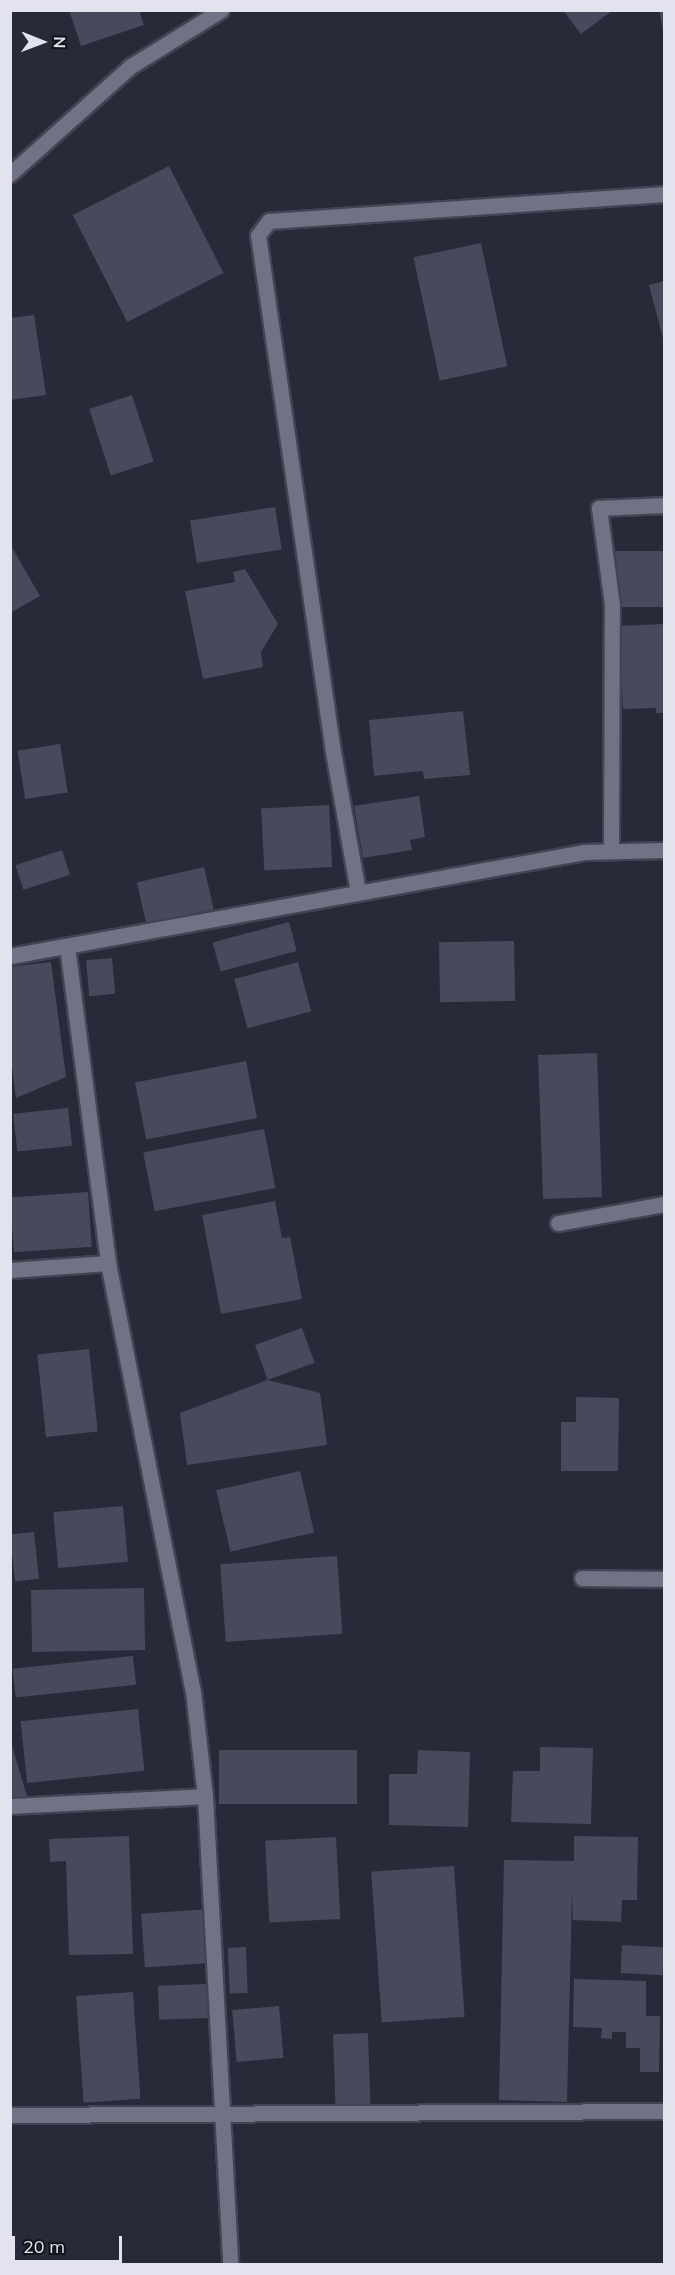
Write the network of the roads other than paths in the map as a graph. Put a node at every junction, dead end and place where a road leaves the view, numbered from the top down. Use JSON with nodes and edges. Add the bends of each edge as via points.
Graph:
{"nodes":[{"id":1,"x":221,"y":10,"type":"edge"},
{"id":2,"x":10,"y":174,"type":"edge"},
{"id":3,"x":664,"y":194,"type":"edge"},
{"id":4,"x":664,"y":505,"type":"edge"},
{"id":5,"x":664,"y":850,"type":"edge"},
{"id":6,"x":611,"y":851,"type":"junction"},
{"id":7,"x":358,"y":892,"type":"junction"},
{"id":8,"x":67,"y":946,"type":"junction"},
{"id":9,"x":10,"y":956,"type":"edge"},
{"id":10,"x":664,"y":1204,"type":"edge"},
{"id":11,"x":558,"y":1223,"type":"dead end"},
{"id":12,"x":108,"y":1263,"type":"junction"},
{"id":13,"x":10,"y":1270,"type":"edge"},
{"id":14,"x":582,"y":1578,"type":"dead end"},
{"id":15,"x":664,"y":1579,"type":"edge"},
{"id":16,"x":205,"y":1796,"type":"junction"},
{"id":17,"x":10,"y":1806,"type":"edge"},
{"id":18,"x":664,"y":2111,"type":"edge"},
{"id":19,"x":10,"y":2115,"type":"edge"},
{"id":20,"x":224,"y":2115,"type":"junction"},
{"id":21,"x":230,"y":2265,"type":"edge"}],
"edges":[{"from":1,"to":2,"type":"street","via":[[131,66]]},
{"from":3,"to":7,"type":"street","via":[[269,221],[258,235],[331,741]]},
{"from":4,"to":6,"type":"street","via":[[598,508],[612,605]]},
{"from":5,"to":6,"type":"street"},
{"from":6,"to":7,"type":"street","via":[[584,852]]},
{"from":7,"to":8,"type":"street"},
{"from":8,"to":9,"type":"street"},
{"from":8,"to":12,"type":"street"},
{"from":10,"to":11,"type":"street"},
{"from":12,"to":13,"type":"street"},
{"from":12,"to":16,"type":"street","via":[[191,1680]]},
{"from":14,"to":15,"type":"street"},
{"from":16,"to":17,"type":"street"},
{"from":16,"to":20,"type":"street"},
{"from":18,"to":20,"type":"street"},
{"from":19,"to":20,"type":"street"},
{"from":20,"to":21,"type":"street"}]}
